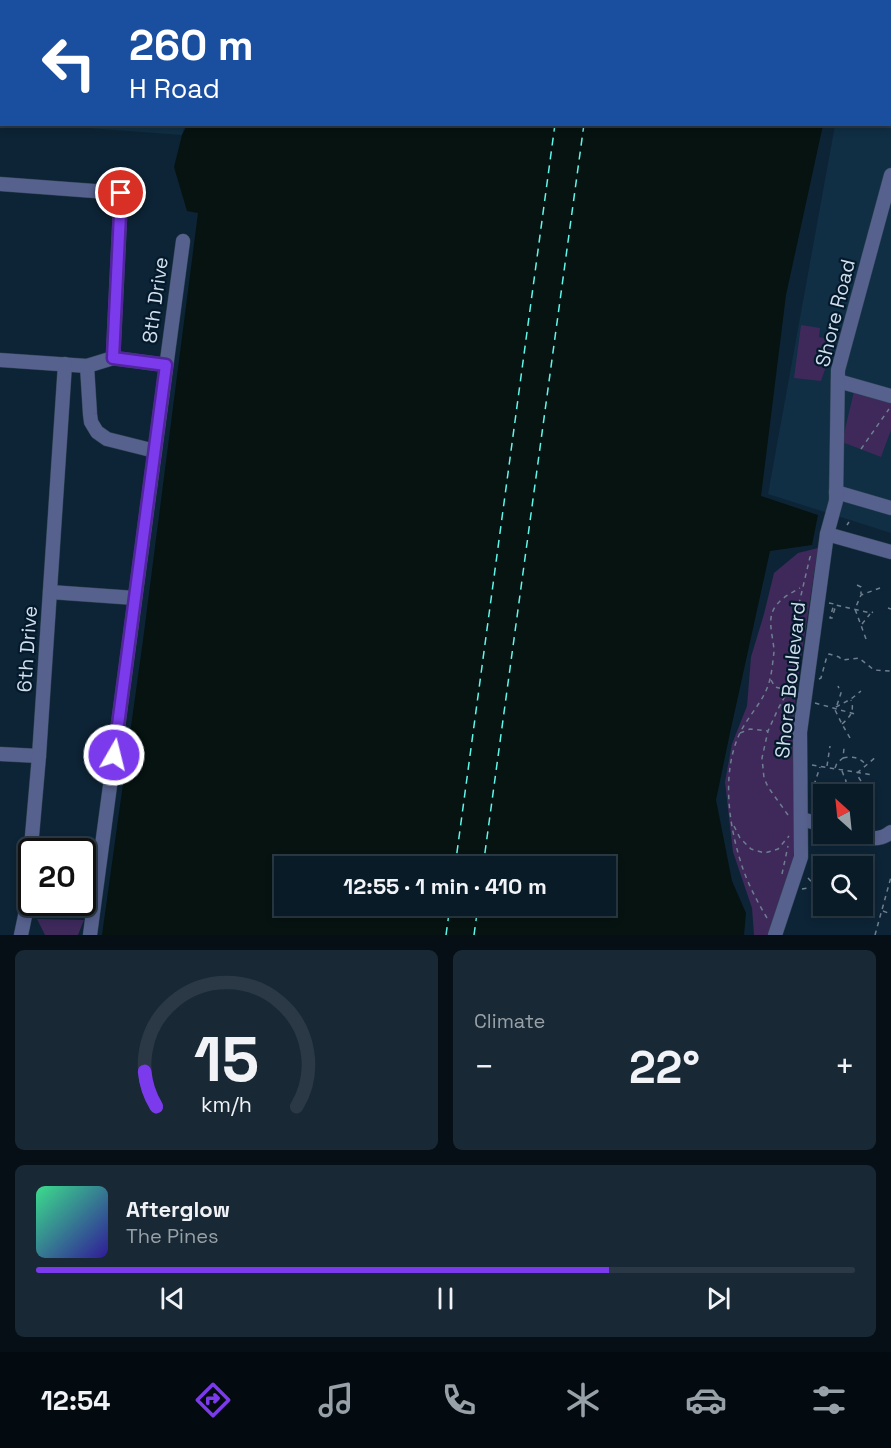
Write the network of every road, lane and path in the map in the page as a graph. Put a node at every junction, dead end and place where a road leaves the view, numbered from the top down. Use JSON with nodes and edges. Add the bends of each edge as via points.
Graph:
{"nodes":[{"id":1,"x":891,"y":175,"type":"edge"},
{"id":2,"x":0,"y":184,"type":"edge"},
{"id":3,"x":183,"y":241,"type":"dead end"},
{"id":4,"x":113,"y":358,"type":"junction"},
{"id":5,"x":0,"y":360,"type":"edge"},
{"id":6,"x":65,"y":364,"type":"junction"},
{"id":7,"x":166,"y":365,"type":"junction"},
{"id":8,"x":87,"y":366,"type":"junction"},
{"id":9,"x":838,"y":381,"type":"junction"},
{"id":10,"x":891,"y":396,"type":"edge"},
{"id":11,"x":891,"y":406,"type":"edge"},
{"id":12,"x":861,"y":450,"type":"dead end"},
{"id":13,"x":155,"y":451,"type":"junction"},
{"id":14,"x":836,"y":492,"type":"junction"},
{"id":15,"x":891,"y":508,"type":"edge"},
{"id":16,"x":849,"y":522,"type":"dead end"},
{"id":17,"x":847,"y":525,"type":"dead end"},
{"id":18,"x":827,"y":534,"type":"junction"},
{"id":19,"x":891,"y":552,"type":"edge"},
{"id":20,"x":816,"y":554,"type":"dead end"},
{"id":21,"x":857,"y":585,"type":"dead end"},
{"id":22,"x":802,"y":587,"type":"junction"},
{"id":23,"x":880,"y":588,"type":"dead end"},
{"id":24,"x":50,"y":592,"type":"junction"},
{"id":25,"x":861,"y":595,"type":"junction"},
{"id":26,"x":135,"y":598,"type":"junction"},
{"id":27,"x":828,"y":602,"type":"dead end"},
{"id":28,"x":855,"y":609,"type":"junction"},
{"id":29,"x":860,"y":625,"type":"junction"},
{"id":30,"x":866,"y":639,"type":"dead end"},
{"id":31,"x":891,"y":671,"type":"edge"},
{"id":32,"x":770,"y":679,"type":"junction"},
{"id":33,"x":815,"y":681,"type":"dead end"},
{"id":34,"x":837,"y":686,"type":"dead end"},
{"id":35,"x":790,"y":687,"type":"junction"},
{"id":36,"x":861,"y":691,"type":"dead end"},
{"id":37,"x":851,"y":699,"type":"junction"},
{"id":38,"x":816,"y":703,"type":"dead end"},
{"id":39,"x":836,"y":707,"type":"junction"},
{"id":40,"x":853,"y":714,"type":"junction"},
{"id":41,"x":842,"y":724,"type":"junction"},
{"id":42,"x":768,"y":731,"type":"junction"},
{"id":43,"x":740,"y":734,"type":"junction"},
{"id":44,"x":850,"y":738,"type":"dead end"},
{"id":45,"x":830,"y":746,"type":"dead end"},
{"id":46,"x":843,"y":748,"type":"dead end"},
{"id":47,"x":0,"y":754,"type":"edge"},
{"id":48,"x":39,"y":756,"type":"junction"},
{"id":49,"x":877,"y":756,"type":"dead end"},
{"id":50,"x":843,"y":758,"type":"junction"},
{"id":51,"x":811,"y":764,"type":"dead end"},
{"id":52,"x":820,"y":766,"type":"junction"},
{"id":53,"x":867,"y":766,"type":"junction"},
{"id":54,"x":827,"y":767,"type":"junction"},
{"id":55,"x":834,"y":769,"type":"junction"},
{"id":56,"x":841,"y":770,"type":"junction"},
{"id":57,"x":857,"y":773,"type":"junction"},
{"id":58,"x":873,"y":776,"type":"dead end"},
{"id":59,"x":845,"y":784,"type":"edge"},
{"id":60,"x":863,"y":784,"type":"edge"},
{"id":61,"x":810,"y":791,"type":"dead end"},
{"id":62,"x":795,"y":818,"type":"junction"},
{"id":63,"x":813,"y":822,"type":"edge"},
{"id":64,"x":732,"y":823,"type":"junction"},
{"id":65,"x":890,"y":833,"type":"edge"},
{"id":66,"x":873,"y":838,"type":"edge"},
{"id":67,"x":781,"y":876,"type":"dead end"},
{"id":68,"x":806,"y":876,"type":"dead end"},
{"id":69,"x":891,"y":877,"type":"edge"},
{"id":70,"x":813,"y":884,"type":"edge"},
{"id":71,"x":813,"y":888,"type":"edge"},
{"id":72,"x":801,"y":890,"type":"dead end"},
{"id":73,"x":882,"y":911,"type":"junction"},
{"id":74,"x":769,"y":913,"type":"dead end"},
{"id":75,"x":891,"y":914,"type":"edge"},
{"id":76,"x":21,"y":935,"type":"edge"},
{"id":77,"x":90,"y":935,"type":"edge"},
{"id":78,"x":775,"y":935,"type":"edge"},
{"id":79,"x":875,"y":935,"type":"edge"}],
"edges":[{"from":1,"to":9,"type":"street","name":"Shore Road"},
{"from":2,"to":4,"type":"street","via":[[121,193]]},
{"from":3,"to":7,"type":"street","name":"8th Drive"},
{"from":4,"to":7,"type":"street"},
{"from":4,"to":8,"type":"street"},
{"from":5,"to":6,"type":"street"},
{"from":6,"to":8,"type":"street"},
{"from":6,"to":24,"type":"street","name":"6th Drive"},
{"from":7,"to":13,"type":"street","name":"8th Drive"},
{"from":8,"to":13,"type":"street","via":[[91,422],[97,432],[107,439]]},
{"from":9,"to":10,"type":"street"},
{"from":9,"to":14,"type":"street","name":"Shore Road"},
{"from":11,"to":12,"type":"path"},
{"from":13,"to":26,"type":"street","name":"8th Drive"},
{"from":14,"to":15,"type":"street"},
{"from":14,"to":18,"type":"street","name":"Shore Road"},
{"from":16,"to":17,"type":"path"},
{"from":18,"to":19,"type":"street"},
{"from":18,"to":62,"type":"street","name":"Shore Boulevard","via":[[800,732]]},
{"from":20,"to":22,"type":"path","via":[[810,557]]},
{"from":21,"to":25,"type":"path"},
{"from":22,"to":32,"type":"path","via":[[774,608]]},
{"from":22,"to":35,"type":"path","via":[[798,653]]},
{"from":23,"to":25,"type":"path"},
{"from":24,"to":26,"type":"street"},
{"from":24,"to":48,"type":"street","name":"6th Drive"},
{"from":25,"to":28,"type":"path"},
{"from":26,"to":77,"type":"street","name":"8th Drive"},
{"from":27,"to":28,"type":"path"},
{"from":28,"to":29,"type":"path"},
{"from":28,"to":29,"type":"path","via":[[872,613]]},
{"from":29,"to":30,"type":"path"},
{"from":31,"to":33,"type":"path","via":[[874,670],[859,658],[842,660],[829,654],[821,678]]},
{"from":32,"to":35,"type":"path","via":[[775,687]]},
{"from":32,"to":43,"type":"path"},
{"from":34,"to":39,"type":"path","via":[[841,693]]},
{"from":35,"to":42,"type":"path"},
{"from":36,"to":37,"type":"path"},
{"from":37,"to":39,"type":"path"},
{"from":37,"to":40,"type":"path"},
{"from":38,"to":39,"type":"path"},
{"from":39,"to":40,"type":"path"},
{"from":39,"to":41,"type":"path"},
{"from":40,"to":41,"type":"path"},
{"from":41,"to":44,"type":"path"},
{"from":42,"to":43,"type":"path","via":[[750,729]]},
{"from":42,"to":62,"type":"path","via":[[762,758],[764,778]]},
{"from":43,"to":64,"type":"path","via":[[732,756],[729,787]]},
{"from":45,"to":54,"type":"path"},
{"from":46,"to":50,"type":"path"},
{"from":47,"to":48,"type":"street"},
{"from":48,"to":76,"type":"street","name":"6th Drive","via":[[26,916]]},
{"from":49,"to":53,"type":"path"},
{"from":50,"to":53,"type":"path","via":[[856,757]]},
{"from":50,"to":55,"type":"path"},
{"from":51,"to":52,"type":"path"},
{"from":52,"to":54,"type":"path"},
{"from":52,"to":61,"type":"path"},
{"from":53,"to":57,"type":"path"},
{"from":54,"to":55,"type":"path"},
{"from":55,"to":56,"type":"path"},
{"from":56,"to":57,"type":"path"},
{"from":56,"to":59,"type":"path"},
{"from":57,"to":58,"type":"path"},
{"from":57,"to":60,"type":"path"},
{"from":62,"to":63,"type":"street"},
{"from":62,"to":78,"type":"street","name":"Shore Boulevard","via":[[801,857]]},
{"from":64,"to":67,"type":"path","via":[[751,849],[765,853],[778,849],[789,836]]},
{"from":64,"to":74,"type":"path","via":[[744,871],[767,919]]},
{"from":65,"to":66,"type":"street"},
{"from":68,"to":70,"type":"path"},
{"from":69,"to":73,"type":"path"},
{"from":71,"to":72,"type":"path"},
{"from":73,"to":75,"type":"path"},
{"from":73,"to":79,"type":"path"}]}
